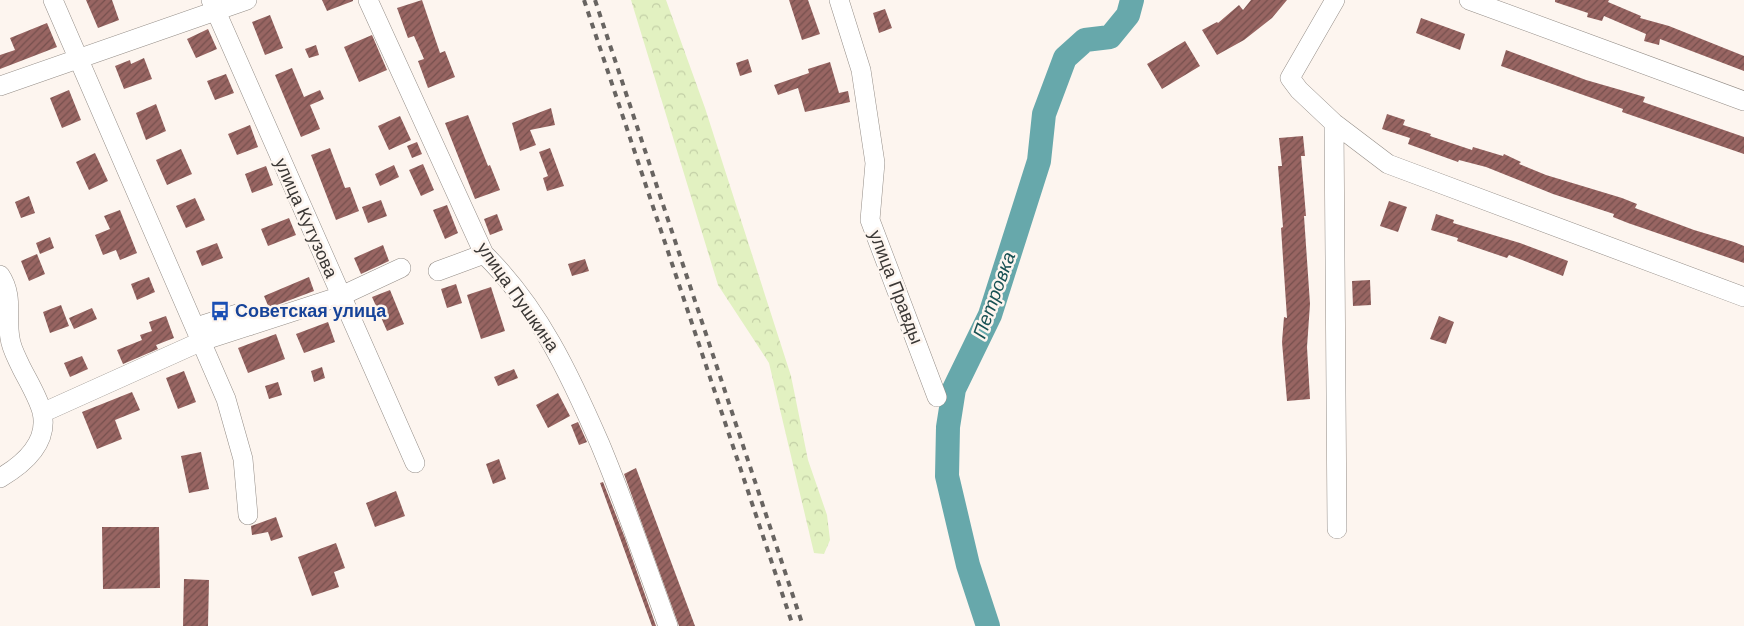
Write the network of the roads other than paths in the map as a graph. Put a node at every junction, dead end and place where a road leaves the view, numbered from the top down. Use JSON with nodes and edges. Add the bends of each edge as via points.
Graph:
{"nodes":[{"id":1,"x":54,"y":0,"type":"edge"},
{"id":2,"x":247,"y":0,"type":"edge"},
{"id":3,"x":368,"y":0,"type":"edge"},
{"id":4,"x":838,"y":0,"type":"edge"},
{"id":5,"x":1335,"y":0,"type":"edge"},
{"id":6,"x":1469,"y":0,"type":"edge"},
{"id":7,"x":213,"y":6,"type":"edge"},
{"id":8,"x":79,"y":58,"type":"junction"},
{"id":9,"x":0,"y":86,"type":"edge"},
{"id":10,"x":1744,"y":101,"type":"edge"},
{"id":11,"x":1334,"y":124,"type":"junction"},
{"id":12,"x":484,"y":254,"type":"junction"},
{"id":13,"x":401,"y":268,"type":"dead end"},
{"id":14,"x":438,"y":271,"type":"dead end"},
{"id":15,"x":0,"y":275,"type":"edge"},
{"id":16,"x":341,"y":296,"type":"junction"},
{"id":17,"x":1744,"y":298,"type":"edge"},
{"id":18,"x":199,"y":334,"type":"junction"},
{"id":19,"x":937,"y":397,"type":"dead end"},
{"id":20,"x":42,"y":413,"type":"junction"},
{"id":21,"x":415,"y":463,"type":"dead end"},
{"id":22,"x":0,"y":478,"type":"edge"},
{"id":23,"x":248,"y":515,"type":"dead end"},
{"id":24,"x":1337,"y":529,"type":"dead end"},
{"id":25,"x":668,"y":626,"type":"edge"}],
"edges":[{"from":1,"to":8,"type":"street"},
{"from":2,"to":7,"type":"street"},
{"from":3,"to":12,"type":"street","name":"улица Пушкина"},
{"from":4,"to":19,"type":"street","name":"улица Правды","via":[[861,70],[875,163],[870,220]]},
{"from":5,"to":11,"type":"street","via":[[1290,78]]},
{"from":6,"to":10,"type":"street"},
{"from":7,"to":8,"type":"street"},
{"from":7,"to":16,"type":"street","name":"улица Кутузова"},
{"from":8,"to":9,"type":"street"},
{"from":8,"to":18,"type":"street"},
{"from":11,"to":17,"type":"street","via":[[1388,164]]},
{"from":11,"to":24,"type":"street"},
{"from":12,"to":14,"type":"street"},
{"from":12,"to":25,"type":"street","name":"улица Пушкина","via":[[530,307],[562,360],[619,490]]},
{"from":13,"to":16,"type":"street"},
{"from":15,"to":20,"type":"street","via":[[10,300],[10,338]]},
{"from":16,"to":18,"type":"street","via":[[249,326]]},
{"from":16,"to":21,"type":"street","name":"улица Кутузова"},
{"from":18,"to":20,"type":"street"},
{"from":18,"to":23,"type":"street","via":[[226,399],[243,459]]},
{"from":20,"to":22,"type":"street","via":[[42,433],[36,448],[27,460]]}]}
